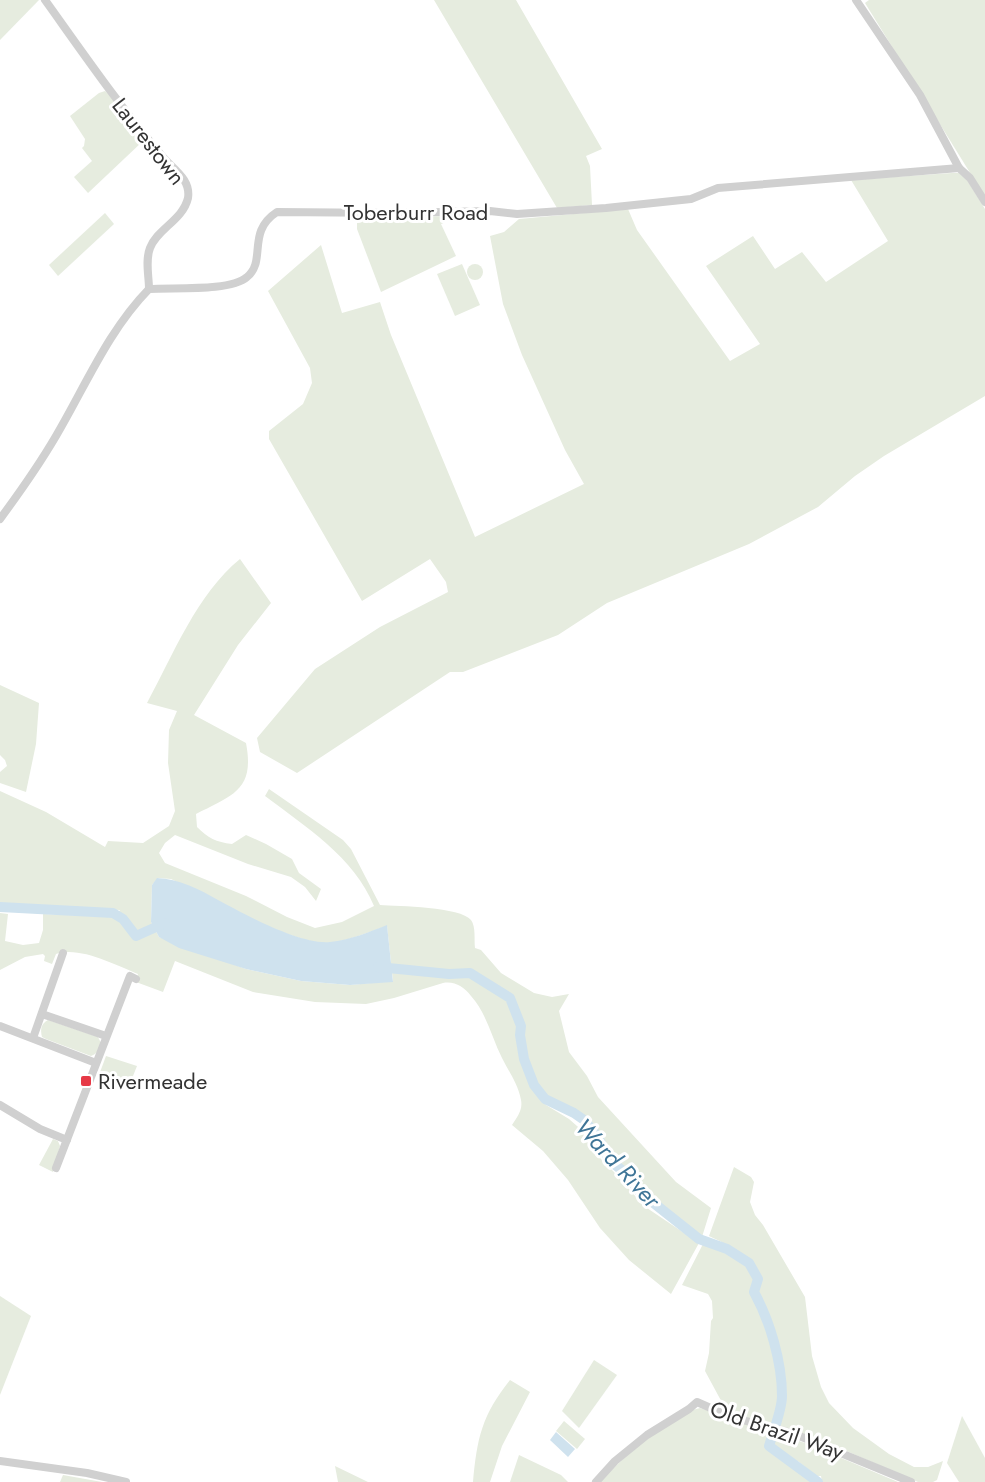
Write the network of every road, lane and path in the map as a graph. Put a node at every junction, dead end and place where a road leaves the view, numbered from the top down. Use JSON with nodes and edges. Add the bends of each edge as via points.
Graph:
{"nodes":[{"id":1,"x":45,"y":0,"type":"edge"},
{"id":2,"x":856,"y":0,"type":"edge"},
{"id":3,"x":959,"y":168,"type":"junction"},
{"id":4,"x":985,"y":202,"type":"edge"},
{"id":5,"x":149,"y":289,"type":"junction"},
{"id":6,"x":0,"y":519,"type":"edge"},
{"id":7,"x":63,"y":953,"type":"dead end"},
{"id":8,"x":136,"y":979,"type":"dead end"},
{"id":9,"x":42,"y":1014,"type":"junction"},
{"id":10,"x":0,"y":1026,"type":"edge"},
{"id":11,"x":106,"y":1036,"type":"junction"},
{"id":12,"x":33,"y":1038,"type":"junction"},
{"id":13,"x":96,"y":1063,"type":"junction"},
{"id":14,"x":0,"y":1105,"type":"edge"},
{"id":15,"x":67,"y":1140,"type":"junction"},
{"id":16,"x":56,"y":1168,"type":"dead end"},
{"id":17,"x":0,"y":1461,"type":"edge"},
{"id":18,"x":126,"y":1482,"type":"edge"},
{"id":19,"x":596,"y":1482,"type":"edge"},
{"id":20,"x":910,"y":1482,"type":"edge"}],
"edges":[{"from":1,"to":5,"type":"street","name":"Laurestown","via":[[138,128],[177,170],[187,187],[188,197],[178,217],[151,247]]},
{"from":2,"to":3,"type":"street","via":[[920,95]]},
{"from":3,"to":4,"type":"street"},
{"from":3,"to":5,"type":"street","name":"Toberburr Road","via":[[717,188],[691,199],[517,214],[277,212],[261,226],[256,263],[248,277],[210,287]]},
{"from":5,"to":6,"type":"street","via":[[114,332],[51,444]]},
{"from":7,"to":9,"type":"street"},
{"from":8,"to":11,"type":"street","via":[[130,976]]},
{"from":9,"to":11,"type":"street"},
{"from":9,"to":12,"type":"street"},
{"from":10,"to":12,"type":"street"},
{"from":11,"to":13,"type":"street"},
{"from":12,"to":13,"type":"street"},
{"from":13,"to":15,"type":"street"},
{"from":14,"to":15,"type":"street"},
{"from":15,"to":16,"type":"street"},
{"from":17,"to":18,"type":"street"},
{"from":19,"to":20,"type":"street","name":"Old Brazil Way","via":[[647,1435],[697,1402],[746,1422],[792,1433]]}]}
